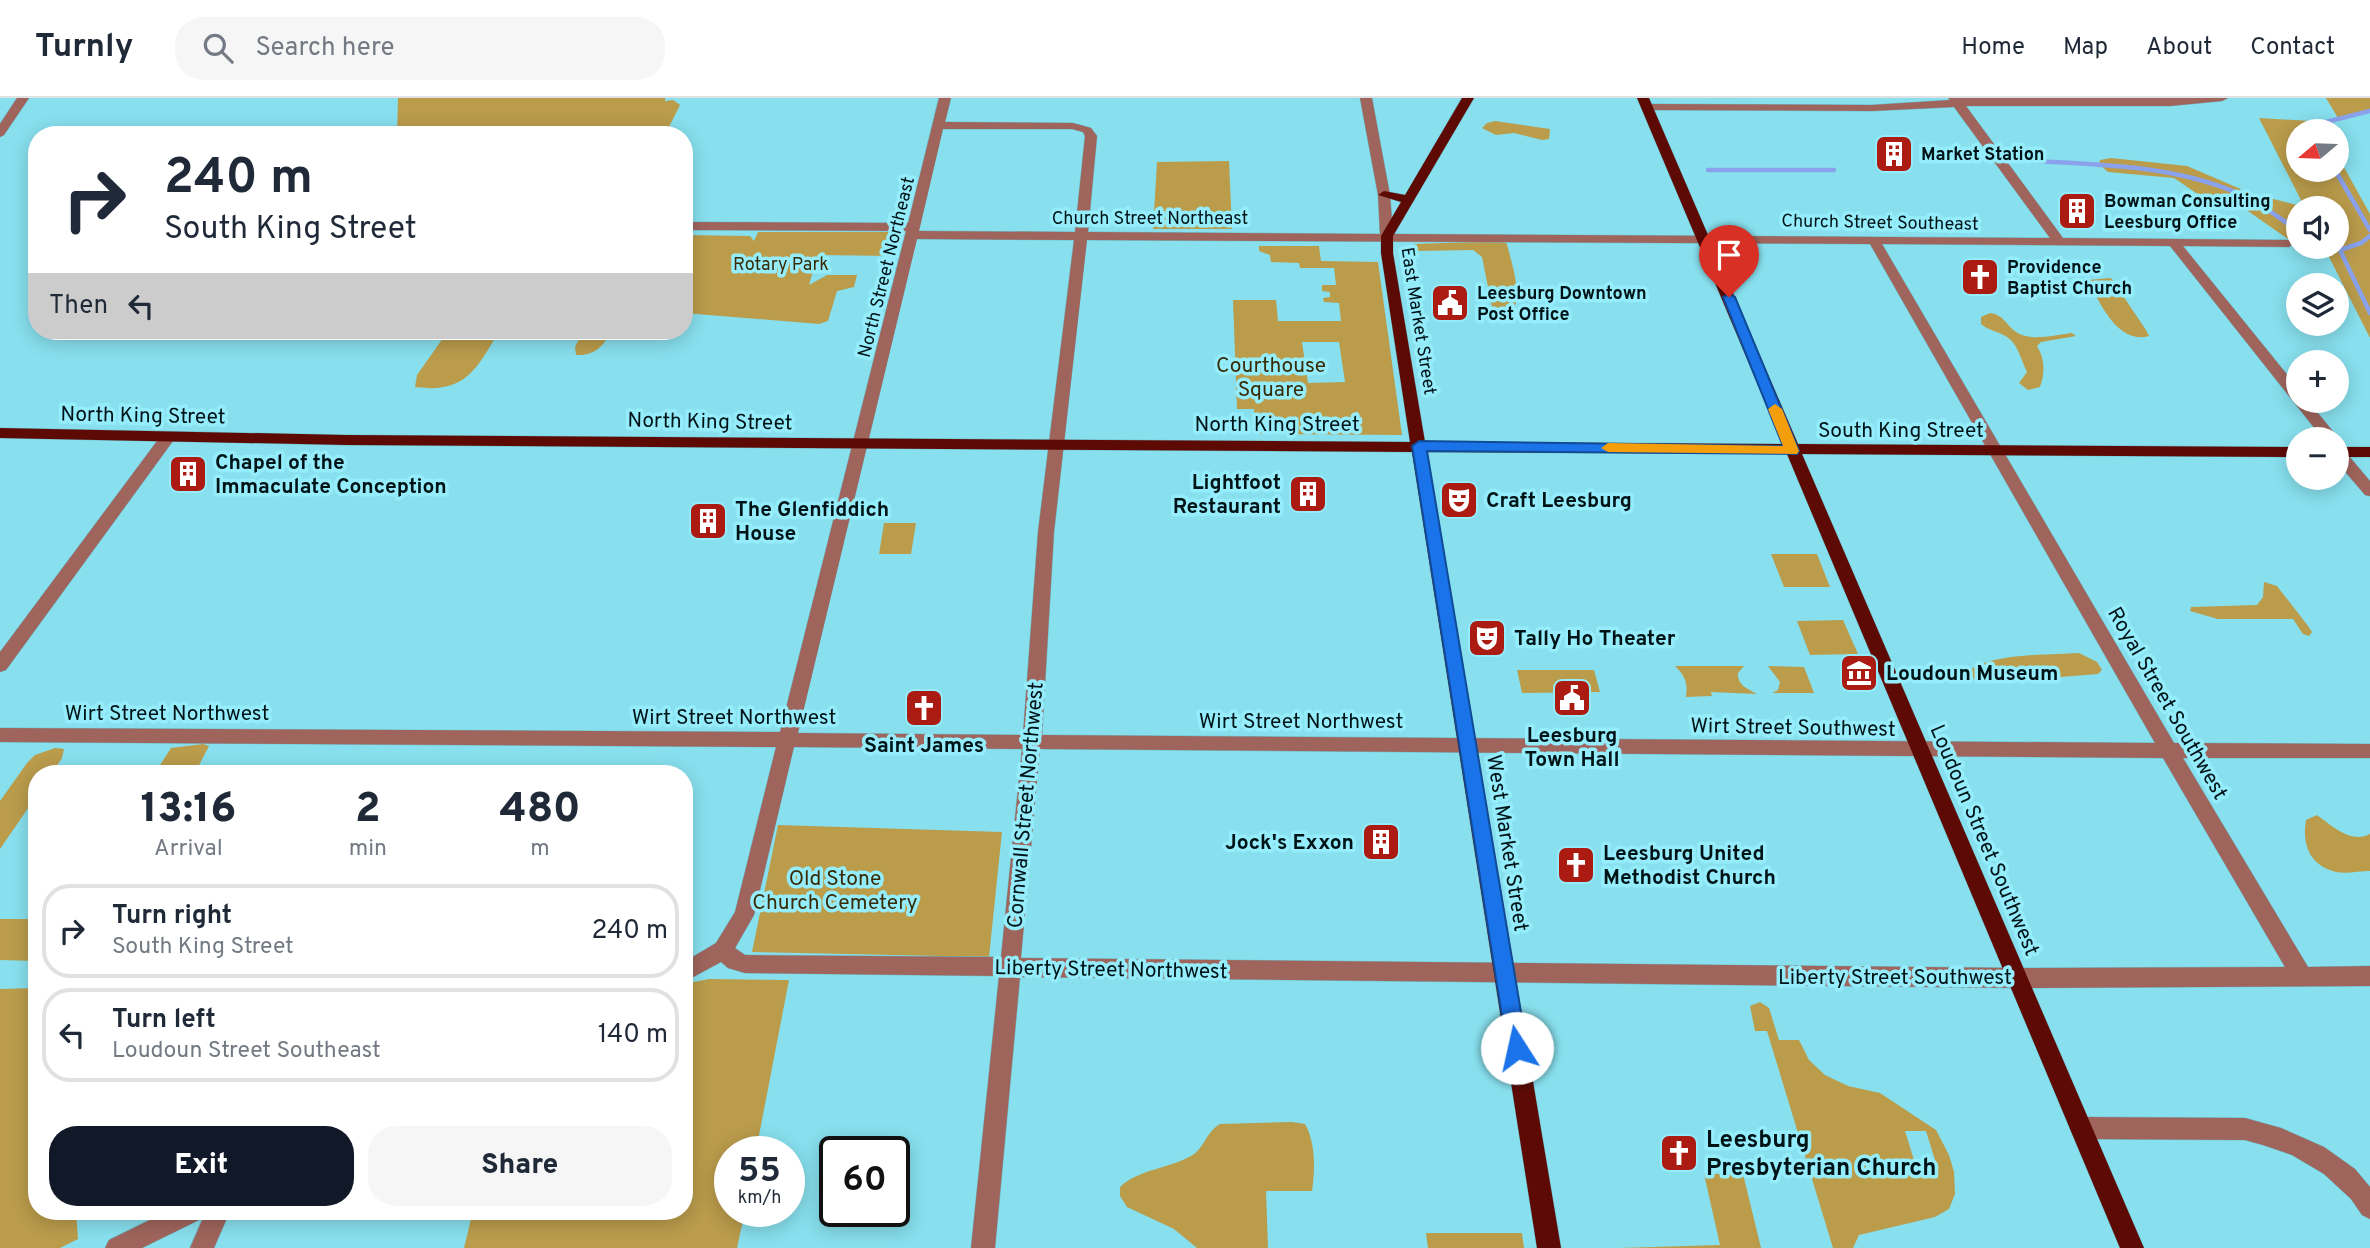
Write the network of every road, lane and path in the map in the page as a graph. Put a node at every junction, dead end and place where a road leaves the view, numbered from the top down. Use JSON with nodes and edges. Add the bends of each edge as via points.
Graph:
{"nodes":[{"id":1,"x":23,"y":98,"type":"edge"},
{"id":2,"x":945,"y":98,"type":"edge"},
{"id":3,"x":1366,"y":98,"type":"edge"},
{"id":4,"x":1468,"y":98,"type":"edge"},
{"id":5,"x":2222,"y":98,"type":"edge"},
{"id":6,"x":1955,"y":101,"type":"edge"},
{"id":7,"x":1645,"y":102,"type":"edge"},
{"id":8,"x":1797,"y":103,"type":"edge"},
{"id":9,"x":938,"y":125,"type":"junction"},
{"id":10,"x":0,"y":133,"type":"edge"},
{"id":11,"x":1384,"y":195,"type":"junction"},
{"id":12,"x":1410,"y":200,"type":"junction"},
{"id":13,"x":693,"y":226,"type":"edge"},
{"id":14,"x":913,"y":231,"type":"junction"},
{"id":15,"x":1081,"y":235,"type":"junction"},
{"id":16,"x":1387,"y":236,"type":"junction"},
{"id":17,"x":1702,"y":238,"type":"junction"},
{"id":18,"x":1874,"y":241,"type":"junction"},
{"id":19,"x":2059,"y":241,"type":"junction"},
{"id":20,"x":2173,"y":242,"type":"junction"},
{"id":21,"x":2286,"y":243,"type":"edge"},
{"id":22,"x":2286,"y":383,"type":"edge"},
{"id":23,"x":2310,"y":413,"type":"edge"},
{"id":24,"x":2321,"y":427,"type":"edge"},
{"id":25,"x":0,"y":433,"type":"edge"},
{"id":26,"x":168,"y":437,"type":"junction"},
{"id":27,"x":858,"y":444,"type":"junction"},
{"id":28,"x":1056,"y":444,"type":"junction"},
{"id":29,"x":1419,"y":446,"type":"junction"},
{"id":30,"x":2349,"y":449,"type":"edge"},
{"id":31,"x":1792,"y":451,"type":"junction"},
{"id":32,"x":1997,"y":452,"type":"junction"},
{"id":33,"x":2286,"y":452,"type":"edge"},
{"id":34,"x":2370,"y":452,"type":"edge"},
{"id":35,"x":2349,"y":464,"type":"edge"},
{"id":36,"x":2370,"y":491,"type":"edge"},
{"id":37,"x":0,"y":665,"type":"edge"},
{"id":38,"x":0,"y":735,"type":"edge"},
{"id":39,"x":786,"y":740,"type":"junction"},
{"id":40,"x":1032,"y":741,"type":"junction"},
{"id":41,"x":1467,"y":745,"type":"junction"},
{"id":42,"x":1920,"y":751,"type":"junction"},
{"id":43,"x":2169,"y":751,"type":"junction"},
{"id":44,"x":2370,"y":751,"type":"edge"},
{"id":45,"x":723,"y":950,"type":"junction"},
{"id":46,"x":693,"y":968,"type":"edge"},
{"id":47,"x":1011,"y":968,"type":"junction"},
{"id":48,"x":1504,"y":974,"type":"junction"},
{"id":49,"x":2302,"y":976,"type":"junction"},
{"id":50,"x":2370,"y":976,"type":"edge"},
{"id":51,"x":2017,"y":978,"type":"junction"},
{"id":52,"x":2081,"y":1128,"type":"junction"},
{"id":53,"x":2370,"y":1207,"type":"edge"},
{"id":54,"x":175,"y":1220,"type":"edge"},
{"id":55,"x":214,"y":1220,"type":"edge"},
{"id":56,"x":117,"y":1248,"type":"edge"},
{"id":57,"x":202,"y":1248,"type":"edge"},
{"id":58,"x":983,"y":1248,"type":"edge"},
{"id":59,"x":1549,"y":1248,"type":"edge"},
{"id":60,"x":2132,"y":1248,"type":"edge"}],
"edges":[{"from":1,"to":10,"type":"street"},
{"from":2,"to":9,"type":"street","name":"North Street Northeast"},
{"from":3,"to":11,"type":"street"},
{"from":4,"to":12,"type":"main road","name":"East Market Street"},
{"from":5,"to":6,"type":"street","via":[[2171,103]]},
{"from":6,"to":8,"type":"street","via":[[1872,108]]},
{"from":6,"to":19,"type":"street"},
{"from":7,"to":8,"type":"street"},
{"from":7,"to":17,"type":"main road","name":"Loudoun Street Southwest"},
{"from":9,"to":14,"type":"street","name":"North Street Northeast"},
{"from":9,"to":15,"type":"street","name":"Cornwall Street Northwest","via":[[1073,126],[1087,130],[1091,136]]},
{"from":11,"to":12,"type":"main road"},
{"from":11,"to":16,"type":"street"},
{"from":12,"to":16,"type":"main road","name":"East Market Street"},
{"from":13,"to":14,"type":"street","name":"Church Street Northeast"},
{"from":14,"to":15,"type":"street","name":"Church Street Northeast"},
{"from":14,"to":27,"type":"street","name":"North Street Northeast"},
{"from":15,"to":16,"type":"street","name":"Church Street Northeast"},
{"from":15,"to":28,"type":"street","name":"Cornwall Street Northwest"},
{"from":16,"to":17,"type":"street","name":"Church Street Southeast"},
{"from":16,"to":29,"type":"main road","name":"East Market Street"},
{"from":17,"to":18,"type":"street","name":"Church Street Southeast"},
{"from":17,"to":31,"type":"main road","name":"Loudoun Street Southwest"},
{"from":18,"to":19,"type":"street","name":"Church Street Southeast"},
{"from":18,"to":32,"type":"street","name":"Royal Street Southwest"},
{"from":19,"to":20,"type":"street","name":"Church Street Southeast"},
{"from":20,"to":21,"type":"street","name":"Church Street Southeast"},
{"from":20,"to":22,"type":"street"},
{"from":23,"to":24,"type":"street"},
{"from":25,"to":26,"type":"main road","name":"North King Street"},
{"from":26,"to":27,"type":"main road","name":"North King Street"},
{"from":26,"to":37,"type":"street"},
{"from":27,"to":28,"type":"main road","name":"North King Street"},
{"from":27,"to":39,"type":"street","name":"North Street Northeast"},
{"from":28,"to":29,"type":"main road","name":"North King Street"},
{"from":28,"to":40,"type":"street","name":"Cornwall Street Northwest"},
{"from":29,"to":31,"type":"main road","name":"South King Street"},
{"from":29,"to":41,"type":"main road","name":"West Market Street"},
{"from":30,"to":34,"type":"main road"},
{"from":31,"to":32,"type":"main road","name":"South King Street"},
{"from":31,"to":42,"type":"main road","name":"Loudoun Street Southwest"},
{"from":32,"to":33,"type":"main road","name":"South King Street"},
{"from":32,"to":43,"type":"street","name":"Royal Street Southwest"},
{"from":35,"to":36,"type":"street"},
{"from":38,"to":39,"type":"street","name":"Wirt Street Northwest"},
{"from":39,"to":40,"type":"street","name":"Wirt Street Northwest"},
{"from":39,"to":45,"type":"street","name":"North Street Northeast","via":[[744,915]]},
{"from":40,"to":41,"type":"street","name":"Wirt Street Northwest"},
{"from":40,"to":47,"type":"street","name":"Cornwall Street Northwest"},
{"from":41,"to":42,"type":"street","name":"Wirt Street Southwest"},
{"from":41,"to":48,"type":"main road","name":"West Market Street"},
{"from":42,"to":43,"type":"street","name":"Wirt Street Southwest"},
{"from":42,"to":51,"type":"main road","name":"Loudoun Street Southwest"},
{"from":43,"to":44,"type":"street","name":"Wirt Street Southwest"},
{"from":43,"to":49,"type":"street","name":"Royal Street Southwest"},
{"from":45,"to":46,"type":"street"},
{"from":45,"to":47,"type":"street","name":"Liberty Street Northwest","via":[[745,964]]},
{"from":47,"to":48,"type":"street","name":"Liberty Street Northwest"},
{"from":47,"to":58,"type":"street","name":"Cornwall Street Northwest"},
{"from":48,"to":51,"type":"street","name":"Liberty Street Southwest"},
{"from":48,"to":59,"type":"main road","name":"West Market Street"},
{"from":49,"to":50,"type":"street","name":"Liberty Street Southwest"},
{"from":49,"to":51,"type":"street","name":"Liberty Street Southwest"},
{"from":51,"to":52,"type":"main road","name":"Loudoun Street Southwest"},
{"from":52,"to":53,"type":"street","via":[[2265,1133],[2332,1166],[2356,1185]]},
{"from":52,"to":60,"type":"main road","name":"Loudoun Street Southwest"},
{"from":54,"to":56,"type":"street"},
{"from":55,"to":57,"type":"street"}]}
